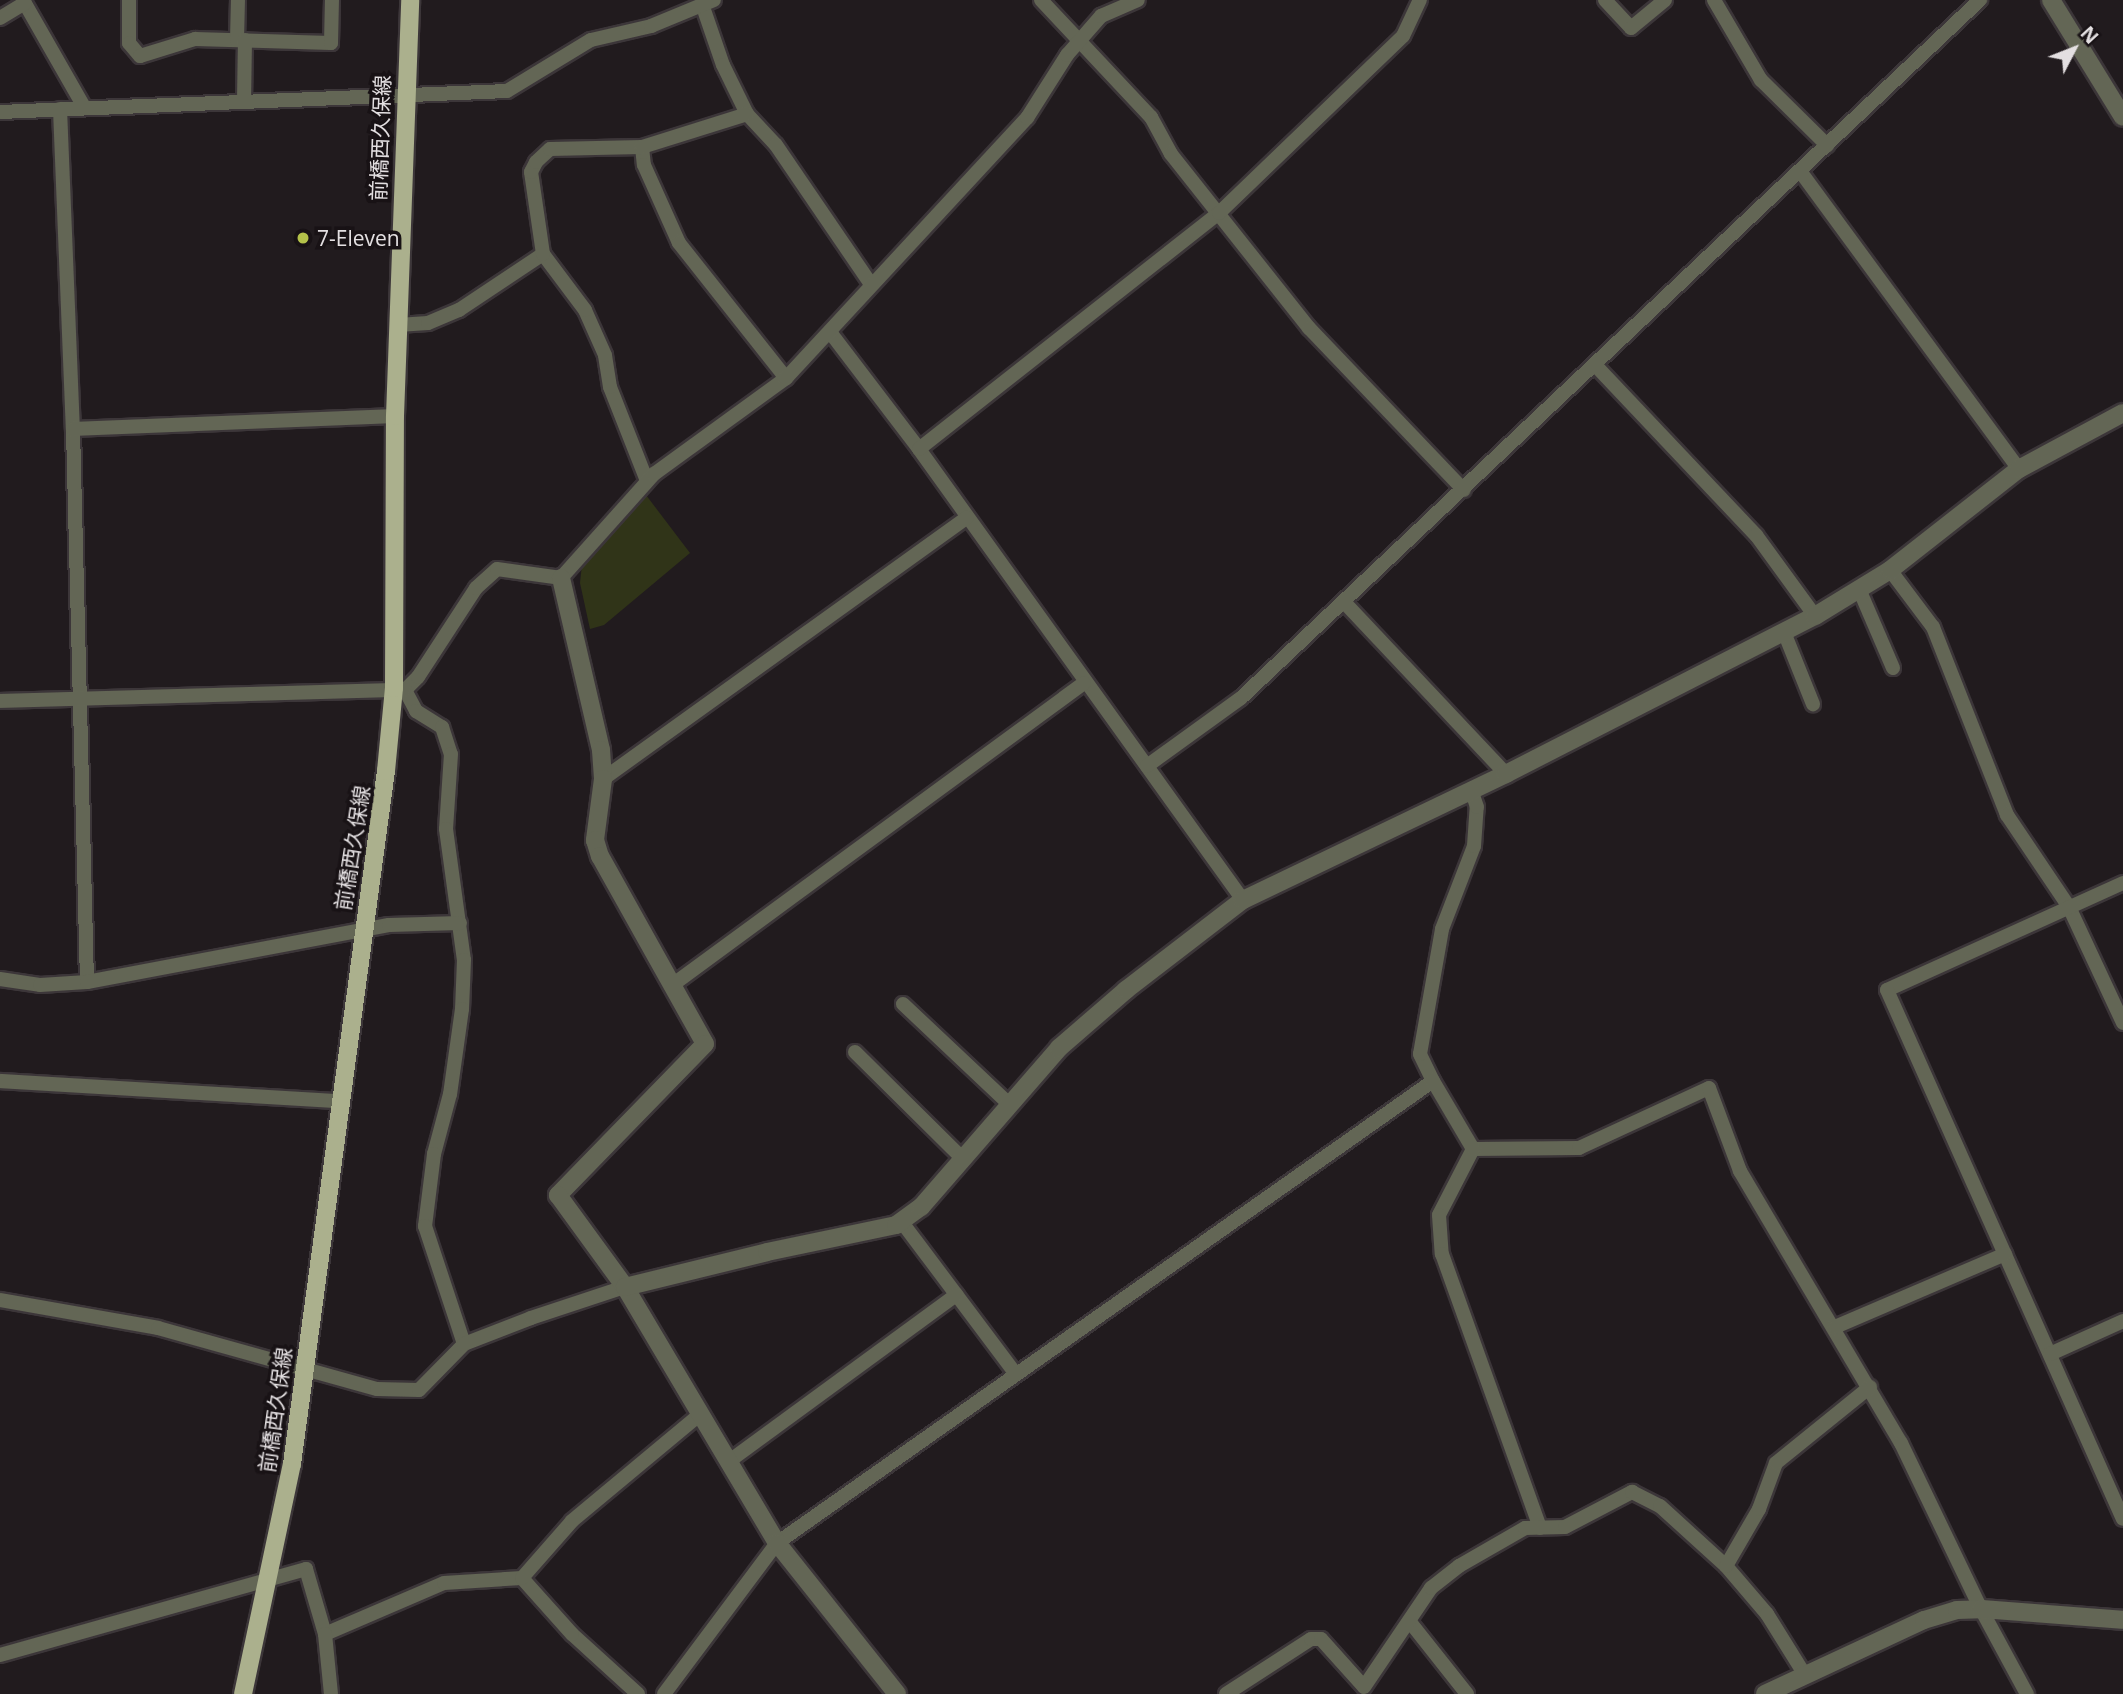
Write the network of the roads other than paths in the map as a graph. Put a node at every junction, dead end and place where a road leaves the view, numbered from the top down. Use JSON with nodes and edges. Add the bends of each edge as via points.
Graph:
{"nodes":[{"id":1,"x":129,"y":0,"type":"edge"},
{"id":2,"x":238,"y":0,"type":"edge"},
{"id":3,"x":332,"y":0,"type":"edge"},
{"id":4,"x":410,"y":0,"type":"edge"},
{"id":5,"x":1041,"y":0,"type":"edge"},
{"id":6,"x":1138,"y":0,"type":"edge"},
{"id":7,"x":1420,"y":0,"type":"edge"},
{"id":8,"x":1605,"y":0,"type":"edge"},
{"id":9,"x":1665,"y":0,"type":"edge"},
{"id":10,"x":1714,"y":0,"type":"edge"},
{"id":11,"x":1980,"y":0,"type":"edge"},
{"id":12,"x":2051,"y":0,"type":"edge"},
{"id":13,"x":24,"y":2,"type":"edge"},
{"id":14,"x":709,"y":4,"type":"edge"},
{"id":15,"x":0,"y":18,"type":"edge"},
{"id":16,"x":241,"y":40,"type":"junction"},
{"id":17,"x":1081,"y":41,"type":"junction"},
{"id":18,"x":404,"y":96,"type":"junction"},
{"id":19,"x":244,"y":102,"type":"junction"},
{"id":20,"x":85,"y":107,"type":"junction"},
{"id":21,"x":60,"y":109,"type":"junction"},
{"id":22,"x":0,"y":112,"type":"edge"},
{"id":23,"x":747,"y":114,"type":"junction"},
{"id":24,"x":2123,"y":117,"type":"edge"},
{"id":25,"x":1827,"y":145,"type":"junction"},
{"id":26,"x":642,"y":147,"type":"junction"},
{"id":27,"x":1800,"y":170,"type":"junction"},
{"id":28,"x":1219,"y":213,"type":"junction"},
{"id":29,"x":543,"y":254,"type":"junction"},
{"id":30,"x":870,"y":283,"type":"junction"},
{"id":31,"x":398,"y":325,"type":"junction"},
{"id":32,"x":830,"y":332,"type":"junction"},
{"id":33,"x":1596,"y":366,"type":"junction"},
{"id":34,"x":786,"y":377,"type":"junction"},
{"id":35,"x":2123,"y":413,"type":"edge"},
{"id":36,"x":394,"y":416,"type":"junction"},
{"id":37,"x":73,"y":429,"type":"junction"},
{"id":38,"x":919,"y":449,"type":"junction"},
{"id":39,"x":2020,"y":469,"type":"junction"},
{"id":40,"x":647,"y":481,"type":"junction"},
{"id":41,"x":1464,"y":490,"type":"junction"},
{"id":42,"x":967,"y":517,"type":"junction"},
{"id":43,"x":1890,"y":570,"type":"junction"},
{"id":44,"x":561,"y":578,"type":"junction"},
{"id":45,"x":1859,"y":589,"type":"junction"},
{"id":46,"x":1344,"y":602,"type":"junction"},
{"id":47,"x":1815,"y":616,"type":"junction"},
{"id":48,"x":1784,"y":632,"type":"junction"},
{"id":49,"x":1893,"y":668,"type":"dead end"},
{"id":50,"x":1084,"y":683,"type":"junction"},
{"id":51,"x":399,"y":689,"type":"junction"},
{"id":52,"x":80,"y":696,"type":"junction"},
{"id":53,"x":0,"y":701,"type":"edge"},
{"id":54,"x":1813,"y":704,"type":"dead end"},
{"id":55,"x":1147,"y":766,"type":"junction"},
{"id":56,"x":1506,"y":774,"type":"junction"},
{"id":57,"x":603,"y":779,"type":"junction"},
{"id":58,"x":1471,"y":790,"type":"junction"},
{"id":59,"x":2123,"y":883,"type":"edge"},
{"id":60,"x":1243,"y":900,"type":"junction"},
{"id":61,"x":2069,"y":907,"type":"junction"},
{"id":62,"x":460,"y":923,"type":"junction"},
{"id":63,"x":363,"y":930,"type":"junction"},
{"id":64,"x":0,"y":979,"type":"edge"},
{"id":65,"x":87,"y":982,"type":"junction"},
{"id":66,"x":671,"y":986,"type":"junction"},
{"id":67,"x":903,"y":1003,"type":"dead end"},
{"id":68,"x":2123,"y":1023,"type":"edge"},
{"id":69,"x":855,"y":1052,"type":"dead end"},
{"id":70,"x":0,"y":1081,"type":"edge"},
{"id":71,"x":1433,"y":1081,"type":"junction"},
{"id":72,"x":340,"y":1101,"type":"junction"},
{"id":73,"x":1010,"y":1105,"type":"junction"},
{"id":74,"x":1473,"y":1149,"type":"junction"},
{"id":75,"x":963,"y":1158,"type":"junction"},
{"id":76,"x":901,"y":1222,"type":"junction"},
{"id":77,"x":2005,"y":1254,"type":"junction"},
{"id":78,"x":625,"y":1287,"type":"junction"},
{"id":79,"x":956,"y":1296,"type":"junction"},
{"id":80,"x":0,"y":1300,"type":"edge"},
{"id":81,"x":2123,"y":1321,"type":"edge"},
{"id":82,"x":1835,"y":1327,"type":"junction"},
{"id":83,"x":464,"y":1344,"type":"junction"},
{"id":84,"x":2050,"y":1354,"type":"junction"},
{"id":85,"x":305,"y":1367,"type":"junction"},
{"id":86,"x":1016,"y":1374,"type":"junction"},
{"id":87,"x":1870,"y":1387,"type":"junction"},
{"id":88,"x":699,"y":1415,"type":"junction"},
{"id":89,"x":728,"y":1462,"type":"junction"},
{"id":90,"x":2123,"y":1518,"type":"edge"},
{"id":91,"x":1540,"y":1528,"type":"junction"},
{"id":92,"x":777,"y":1543,"type":"junction"},
{"id":93,"x":1726,"y":1566,"type":"junction"},
{"id":94,"x":268,"y":1577,"type":"junction"},
{"id":95,"x":522,"y":1577,"type":"junction"},
{"id":96,"x":1981,"y":1609,"type":"junction"},
{"id":97,"x":2123,"y":1620,"type":"edge"},
{"id":98,"x":1409,"y":1622,"type":"junction"},
{"id":99,"x":325,"y":1634,"type":"junction"},
{"id":100,"x":0,"y":1655,"type":"edge"},
{"id":101,"x":1805,"y":1675,"type":"junction"},
{"id":102,"x":1365,"y":1690,"type":"edge"},
{"id":103,"x":243,"y":1694,"type":"edge"},
{"id":104,"x":331,"y":1694,"type":"edge"},
{"id":105,"x":638,"y":1694,"type":"edge"},
{"id":106,"x":664,"y":1694,"type":"edge"},
{"id":107,"x":897,"y":1694,"type":"edge"},
{"id":108,"x":1226,"y":1694,"type":"edge"},
{"id":109,"x":1467,"y":1694,"type":"edge"},
{"id":110,"x":1765,"y":1694,"type":"edge"},
{"id":111,"x":2027,"y":1694,"type":"edge"}],
"edges":[{"from":1,"to":16,"type":"street","via":[[129,43],[141,56],[195,39]]},
{"from":2,"to":16,"type":"street"},
{"from":3,"to":16,"type":"street","via":[[331,43]]},
{"from":4,"to":18,"type":"main road","name":"前橋西久保線"},
{"from":5,"to":17,"type":"street"},
{"from":6,"to":17,"type":"street","via":[[1101,16]]},
{"from":7,"to":28,"type":"street","via":[[1403,36]]},
{"from":8,"to":9,"type":"street","via":[[1631,28]]},
{"from":10,"to":25,"type":"street","via":[[1761,80]]},
{"from":11,"to":25,"type":"street"},
{"from":12,"to":24,"type":"street"},
{"from":13,"to":15,"type":"street"},
{"from":13,"to":20,"type":"street"},
{"from":14,"to":18,"type":"street","via":[[651,26],[591,40],[507,91]]},
{"from":14,"to":23,"type":"street","via":[[723,65]]},
{"from":16,"to":19,"type":"street"},
{"from":17,"to":28,"type":"street","via":[[1151,117],[1171,154]]},
{"from":17,"to":30,"type":"street","via":[[1027,118]]},
{"from":18,"to":19,"type":"street"},
{"from":18,"to":31,"type":"main road","name":"前橋西久保線"},
{"from":19,"to":20,"type":"street"},
{"from":20,"to":21,"type":"street"},
{"from":21,"to":22,"type":"street"},
{"from":21,"to":37,"type":"street"},
{"from":23,"to":26,"type":"street"},
{"from":23,"to":30,"type":"street","via":[[776,145]]},
{"from":25,"to":27,"type":"street"},
{"from":26,"to":29,"type":"street","via":[[550,149],[536,162],[531,172]]},
{"from":26,"to":34,"type":"street","via":[[644,165],[679,243]]},
{"from":27,"to":33,"type":"street"},
{"from":27,"to":39,"type":"street"},
{"from":28,"to":38,"type":"street"},
{"from":28,"to":41,"type":"street","via":[[1309,328]]},
{"from":29,"to":31,"type":"street","via":[[459,310],[428,323]]},
{"from":29,"to":40,"type":"street","via":[[585,310]]},
{"from":30,"to":32,"type":"street"},
{"from":31,"to":36,"type":"main road","name":"前橋西久保線"},
{"from":32,"to":34,"type":"street"},
{"from":32,"to":38,"type":"street"},
{"from":33,"to":41,"type":"street"},
{"from":33,"to":47,"type":"street","via":[[1756,535]]},
{"from":34,"to":40,"type":"street"},
{"from":35,"to":39,"type":"street"},
{"from":36,"to":37,"type":"street"},
{"from":36,"to":51,"type":"main road","name":"前橋西久保線"},
{"from":37,"to":52,"type":"street"},
{"from":38,"to":42,"type":"street"},
{"from":39,"to":43,"type":"street"},
{"from":40,"to":44,"type":"street"},
{"from":41,"to":46,"type":"street"},
{"from":42,"to":50,"type":"street"},
{"from":42,"to":57,"type":"street"},
{"from":43,"to":45,"type":"street"},
{"from":43,"to":61,"type":"street","via":[[1933,627],[2007,815]]},
{"from":44,"to":51,"type":"street","via":[[497,569],[477,588],[418,677]]},
{"from":44,"to":57,"type":"street","via":[[601,750]]},
{"from":45,"to":47,"type":"street"},
{"from":45,"to":49,"type":"street"},
{"from":46,"to":55,"type":"street","via":[[1241,698]]},
{"from":46,"to":56,"type":"street"},
{"from":47,"to":48,"type":"street"},
{"from":48,"to":54,"type":"street"},
{"from":48,"to":56,"type":"street"},
{"from":50,"to":55,"type":"street"},
{"from":50,"to":66,"type":"street"},
{"from":51,"to":52,"type":"street"},
{"from":51,"to":62,"type":"street","via":[[416,710],[442,727],[451,754],[446,830]]},
{"from":51,"to":63,"type":"main road","name":"前橋西久保線"},
{"from":52,"to":53,"type":"street"},
{"from":52,"to":65,"type":"street"},
{"from":55,"to":60,"type":"street"},
{"from":56,"to":58,"type":"street"},
{"from":57,"to":66,"type":"street","via":[[595,840]]},
{"from":58,"to":60,"type":"street"},
{"from":58,"to":71,"type":"street","via":[[1477,807],[1474,846],[1442,929],[1420,1054]]},
{"from":59,"to":61,"type":"street"},
{"from":60,"to":73,"type":"street","via":[[1059,1048]]},
{"from":61,"to":68,"type":"street"},
{"from":61,"to":77,"type":"street","via":[[1887,990]]},
{"from":62,"to":63,"type":"street"},
{"from":62,"to":83,"type":"street","via":[[464,960],[461,1021],[450,1094],[434,1154],[425,1226]]},
{"from":63,"to":65,"type":"street"},
{"from":63,"to":72,"type":"main road","name":"前橋西久保線"},
{"from":64,"to":65,"type":"street","via":[[40,985]]},
{"from":66,"to":78,"type":"street","via":[[705,1044],[558,1195]]},
{"from":67,"to":73,"type":"street"},
{"from":69,"to":75,"type":"street"},
{"from":70,"to":72,"type":"street"},
{"from":71,"to":74,"type":"street"},
{"from":71,"to":86,"type":"street"},
{"from":72,"to":85,"type":"main road","name":"前橋西久保線"},
{"from":73,"to":75,"type":"street"},
{"from":74,"to":82,"type":"street","via":[[1579,1148],[1709,1088],[1740,1171]]},
{"from":74,"to":91,"type":"street","via":[[1439,1215],[1442,1254]]},
{"from":75,"to":76,"type":"street"},
{"from":76,"to":78,"type":"street"},
{"from":76,"to":79,"type":"street"},
{"from":77,"to":82,"type":"street"},
{"from":77,"to":84,"type":"street"},
{"from":78,"to":83,"type":"street"},
{"from":78,"to":88,"type":"street"},
{"from":79,"to":86,"type":"street"},
{"from":79,"to":89,"type":"street"},
{"from":80,"to":85,"type":"street","via":[[158,1328]]},
{"from":81,"to":84,"type":"street"},
{"from":82,"to":87,"type":"street"},
{"from":83,"to":85,"type":"street","via":[[419,1390],[377,1389]]},
{"from":84,"to":90,"type":"street"},
{"from":85,"to":94,"type":"main road","name":"前橋西久保線","via":[[292,1464]]},
{"from":86,"to":92,"type":"street"},
{"from":87,"to":93,"type":"street","via":[[1776,1464],[1759,1509]]},
{"from":87,"to":96,"type":"street"},
{"from":88,"to":89,"type":"street"},
{"from":88,"to":95,"type":"street","via":[[572,1521]]},
{"from":89,"to":92,"type":"street"},
{"from":91,"to":93,"type":"street","via":[[1565,1527],[1632,1492],[1660,1506]]},
{"from":91,"to":98,"type":"street","via":[[1525,1528],[1459,1566],[1431,1588]]},
{"from":92,"to":106,"type":"street"},
{"from":92,"to":107,"type":"street"},
{"from":93,"to":101,"type":"street","via":[[1767,1614]]},
{"from":94,"to":99,"type":"street","via":[[306,1569]]},
{"from":94,"to":100,"type":"street"},
{"from":94,"to":103,"type":"main road","name":"前橋西久保線"},
{"from":95,"to":99,"type":"street","via":[[444,1583]]},
{"from":95,"to":105,"type":"street","via":[[572,1634]]},
{"from":96,"to":97,"type":"street"},
{"from":96,"to":101,"type":"street","via":[[1957,1610],[1924,1620]]},
{"from":96,"to":111,"type":"street"},
{"from":98,"to":102,"type":"street"},
{"from":98,"to":109,"type":"street"},
{"from":99,"to":104,"type":"street"},
{"from":101,"to":110,"type":"street"},
{"from":102,"to":108,"type":"street","via":[[1321,1639],[1311,1639]]}]}
